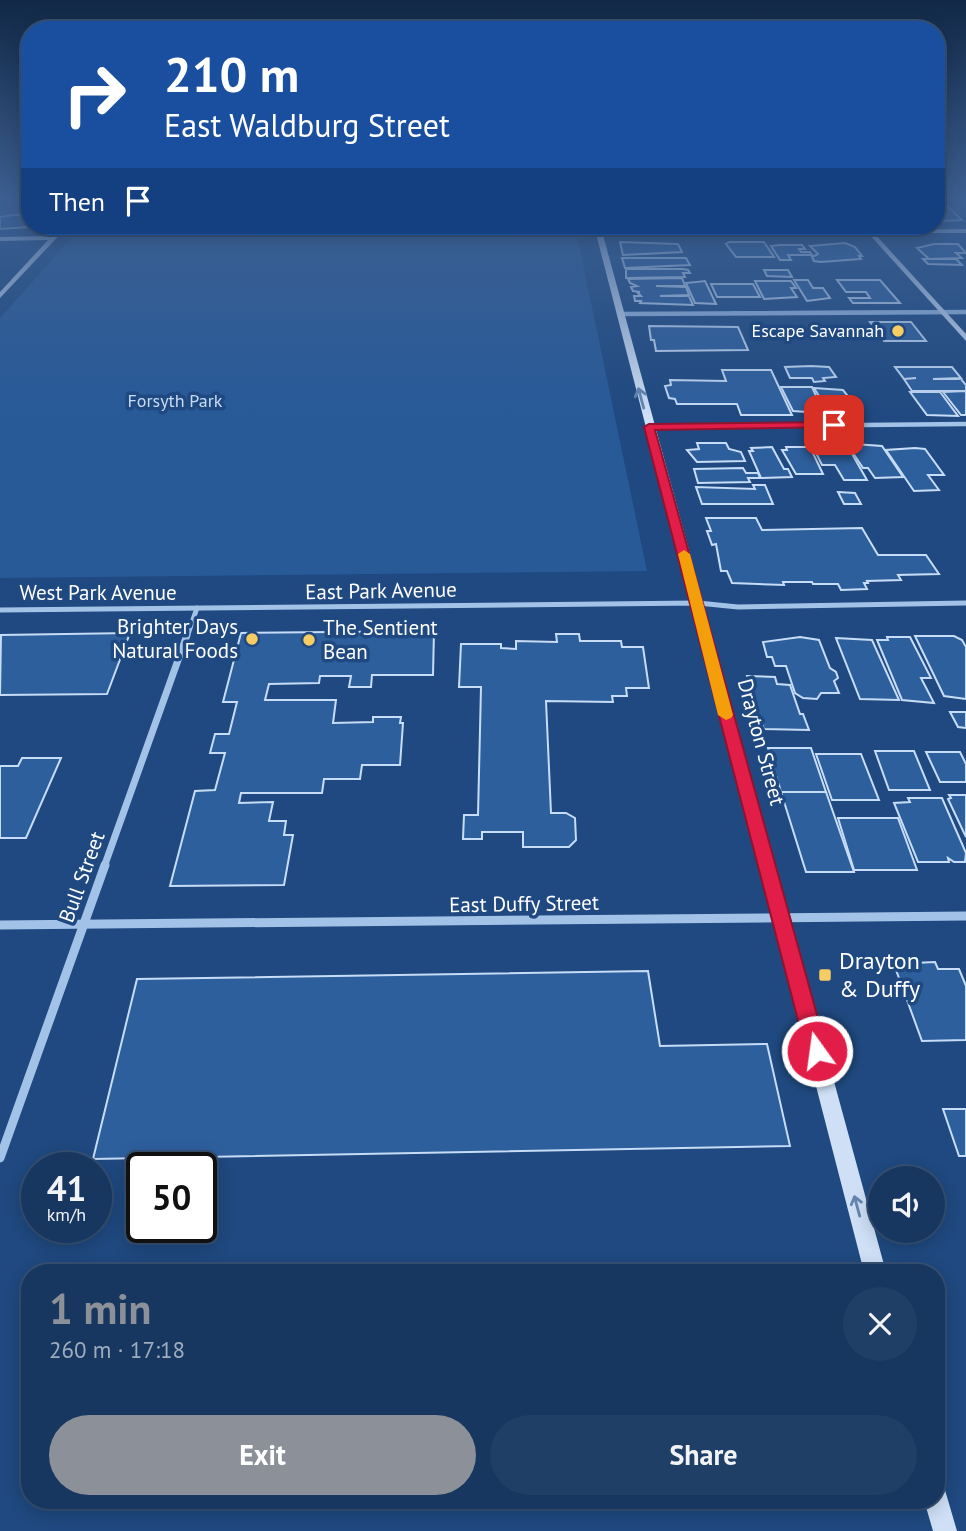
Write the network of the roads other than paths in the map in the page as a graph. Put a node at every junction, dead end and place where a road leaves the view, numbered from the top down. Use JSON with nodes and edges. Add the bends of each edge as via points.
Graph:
{"nodes":[{"id":1,"x":22,"y":272,"type":"edge"},
{"id":2,"x":609,"y":272,"type":"edge"},
{"id":3,"x":906,"y":272,"type":"edge"},
{"id":4,"x":0,"y":296,"type":"edge"},
{"id":5,"x":942,"y":312,"type":"junction"},
{"id":6,"x":966,"y":312,"type":"edge"},
{"id":7,"x":619,"y":314,"type":"junction"},
{"id":8,"x":966,"y":339,"type":"edge"},
{"id":9,"x":966,"y":424,"type":"edge"},
{"id":10,"x":649,"y":427,"type":"junction"},
{"id":11,"x":698,"y":603,"type":"junction"},
{"id":12,"x":966,"y":603,"type":"edge"},
{"id":13,"x":197,"y":608,"type":"junction"},
{"id":14,"x":0,"y":610,"type":"edge"},
{"id":15,"x":966,"y":916,"type":"edge"},
{"id":16,"x":782,"y":918,"type":"junction"},
{"id":17,"x":0,"y":925,"type":"edge"},
{"id":18,"x":83,"y":925,"type":"junction"},
{"id":19,"x":0,"y":1157,"type":"edge"},
{"id":20,"x":873,"y":1264,"type":"edge"},
{"id":21,"x":939,"y":1509,"type":"edge"},
{"id":22,"x":945,"y":1531,"type":"edge"}],
"edges":[{"from":1,"to":4,"type":"main road"},
{"from":2,"to":7,"type":"main road","name":"Drayton Street"},
{"from":3,"to":5,"type":"main road"},
{"from":5,"to":6,"type":"street"},
{"from":5,"to":7,"type":"street"},
{"from":5,"to":8,"type":"main road"},
{"from":10,"to":7,"type":"main road","name":"Drayton Street","one_way":true},
{"from":9,"to":10,"type":"street"},
{"from":10,"to":11,"type":"main road","name":"Drayton Street"},
{"from":11,"to":12,"type":"street","via":[[738,607]]},
{"from":11,"to":13,"type":"street","name":"East Park Avenue"},
{"from":11,"to":16,"type":"main road","name":"Drayton Street"},
{"from":13,"to":14,"type":"street","name":"West Park Avenue"},
{"from":13,"to":18,"type":"street","name":"Bull Street"},
{"from":15,"to":16,"type":"street","name":"East Duffy Street"},
{"from":16,"to":18,"type":"street","name":"East Duffy Street"},
{"from":20,"to":16,"type":"main road","name":"Drayton Street","one_way":true},
{"from":17,"to":18,"type":"street","name":"East Duffy Street"},
{"from":18,"to":19,"type":"street","name":"Bull Street"},
{"from":21,"to":22,"type":"main road"}]}
